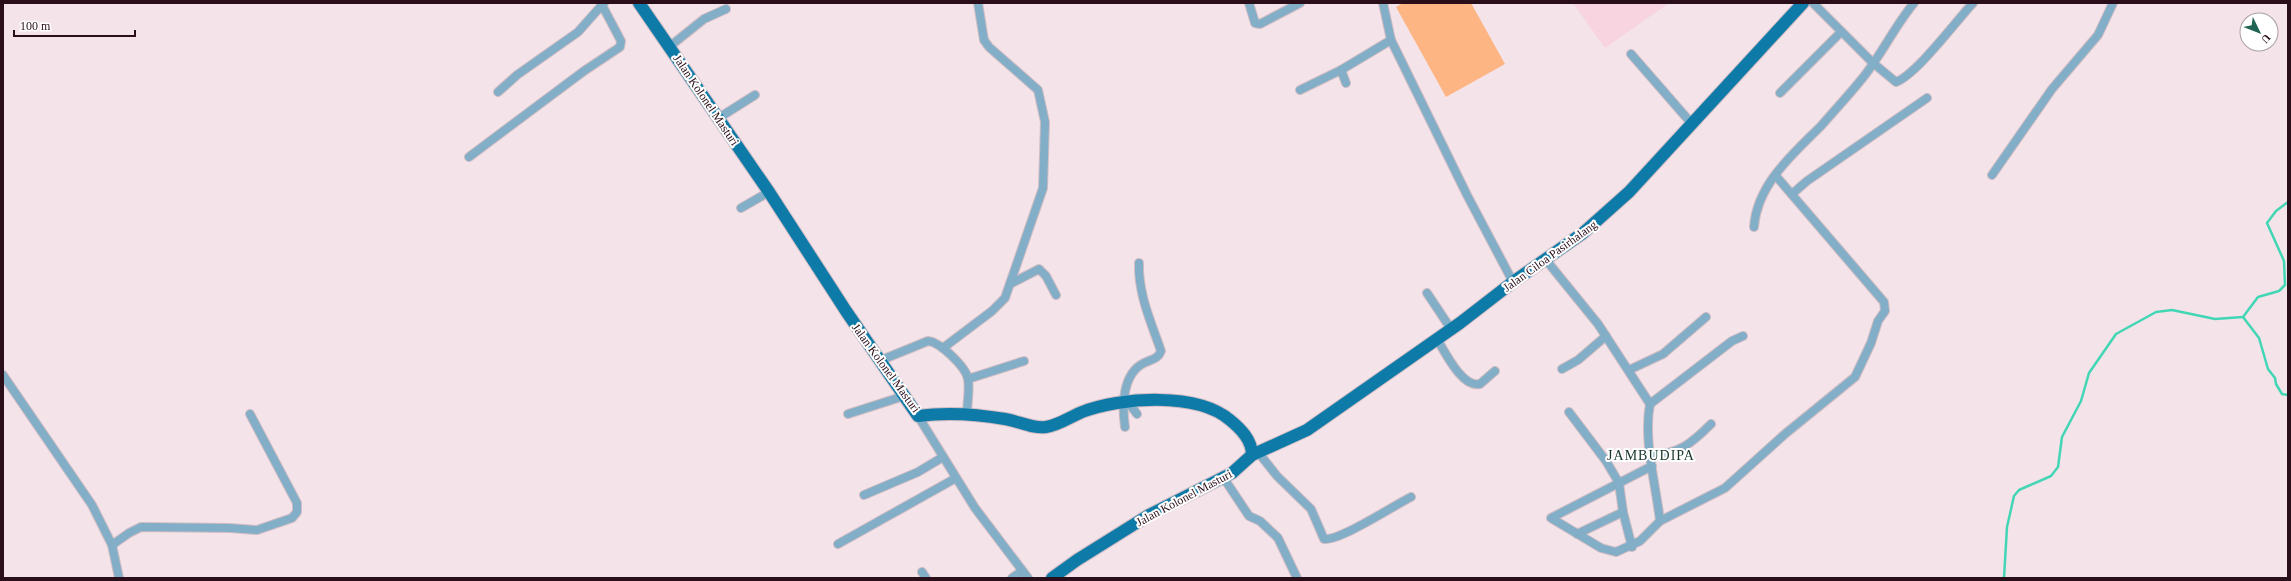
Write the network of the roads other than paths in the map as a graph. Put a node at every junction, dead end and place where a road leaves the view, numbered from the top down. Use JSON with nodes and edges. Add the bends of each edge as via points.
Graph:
{"nodes":[{"id":1,"x":639,"y":3,"type":"edge"},
{"id":2,"x":978,"y":3,"type":"edge"},
{"id":3,"x":1249,"y":3,"type":"edge"},
{"id":4,"x":1300,"y":3,"type":"edge"},
{"id":5,"x":1383,"y":3,"type":"edge"},
{"id":6,"x":1803,"y":3,"type":"edge"},
{"id":7,"x":1813,"y":3,"type":"edge"},
{"id":8,"x":1914,"y":3,"type":"edge"},
{"id":9,"x":1973,"y":3,"type":"edge"},
{"id":10,"x":2113,"y":3,"type":"edge"},
{"id":11,"x":603,"y":4,"type":"edge"},
{"id":12,"x":726,"y":9,"type":"dead end"},
{"id":13,"x":1841,"y":32,"type":"junction"},
{"id":14,"x":1391,"y":40,"type":"junction"},
{"id":15,"x":669,"y":47,"type":"junction"},
{"id":16,"x":1631,"y":54,"type":"dead end"},
{"id":17,"x":1873,"y":63,"type":"junction"},
{"id":18,"x":1341,"y":70,"type":"junction"},
{"id":19,"x":1346,"y":83,"type":"dead end"},
{"id":20,"x":1300,"y":90,"type":"dead end"},
{"id":21,"x":498,"y":92,"type":"dead end"},
{"id":22,"x":1780,"y":93,"type":"dead end"},
{"id":23,"x":755,"y":95,"type":"dead end"},
{"id":24,"x":1927,"y":98,"type":"dead end"},
{"id":25,"x":717,"y":119,"type":"junction"},
{"id":26,"x":1692,"y":124,"type":"junction"},
{"id":27,"x":470,"y":157,"type":"dead end"},
{"id":28,"x":1992,"y":174,"type":"dead end"},
{"id":29,"x":1776,"y":176,"type":"junction"},
{"id":30,"x":768,"y":192,"type":"junction"},
{"id":31,"x":1792,"y":194,"type":"junction"},
{"id":32,"x":740,"y":208,"type":"dead end"},
{"id":33,"x":1754,"y":227,"type":"dead end"},
{"id":34,"x":1546,"y":260,"type":"junction"},
{"id":35,"x":1139,"y":263,"type":"dead end"},
{"id":36,"x":1513,"y":282,"type":"junction"},
{"id":37,"x":1010,"y":284,"type":"junction"},
{"id":38,"x":1427,"y":293,"type":"dead end"},
{"id":39,"x":1056,"y":295,"type":"dead end"},
{"id":40,"x":1706,"y":317,"type":"dead end"},
{"id":41,"x":1451,"y":329,"type":"junction"},
{"id":42,"x":1606,"y":336,"type":"junction"},
{"id":43,"x":1743,"y":336,"type":"dead end"},
{"id":44,"x":1437,"y":339,"type":"junction"},
{"id":45,"x":943,"y":348,"type":"junction"},
{"id":46,"x":879,"y":361,"type":"junction"},
{"id":47,"x":1024,"y":361,"type":"dead end"},
{"id":48,"x":1562,"y":369,"type":"dead end"},
{"id":49,"x":1629,"y":370,"type":"junction"},
{"id":50,"x":1495,"y":371,"type":"dead end"},
{"id":51,"x":3,"y":375,"type":"edge"},
{"id":52,"x":968,"y":379,"type":"junction"},
{"id":53,"x":904,"y":396,"type":"junction"},
{"id":54,"x":1125,"y":402,"type":"junction"},
{"id":55,"x":1650,"y":404,"type":"junction"},
{"id":56,"x":1569,"y":412,"type":"dead end"},
{"id":57,"x":250,"y":414,"type":"dead end"},
{"id":58,"x":848,"y":414,"type":"dead end"},
{"id":59,"x":966,"y":414,"type":"junction"},
{"id":60,"x":1137,"y":414,"type":"dead end"},
{"id":61,"x":918,"y":416,"type":"junction"},
{"id":62,"x":1711,"y":424,"type":"dead end"},
{"id":63,"x":1125,"y":427,"type":"dead end"},
{"id":64,"x":1255,"y":453,"type":"junction"},
{"id":65,"x":1651,"y":456,"type":"junction"},
{"id":66,"x":943,"y":457,"type":"junction"},
{"id":67,"x":1652,"y":466,"type":"junction"},
{"id":68,"x":1223,"y":477,"type":"junction"},
{"id":69,"x":956,"y":478,"type":"junction"},
{"id":70,"x":1619,"y":483,"type":"junction"},
{"id":71,"x":864,"y":495,"type":"dead end"},
{"id":72,"x":1410,"y":497,"type":"dead end"},
{"id":73,"x":1623,"y":512,"type":"junction"},
{"id":74,"x":1660,"y":521,"type":"junction"},
{"id":75,"x":1577,"y":534,"type":"junction"},
{"id":76,"x":838,"y":544,"type":"dead end"},
{"id":77,"x":112,"y":545,"type":"junction"},
{"id":78,"x":1632,"y":547,"type":"junction"},
{"id":79,"x":1022,"y":570,"type":"junction"},
{"id":80,"x":119,"y":578,"type":"edge"},
{"id":81,"x":1012,"y":578,"type":"edge"},
{"id":82,"x":1028,"y":578,"type":"edge"},
{"id":83,"x":1052,"y":578,"type":"edge"},
{"id":84,"x":1297,"y":578,"type":"edge"}],
"edges":[{"from":1,"to":15,"type":"main road","name":"Jalan Kolonel Masturi"},
{"from":2,"to":37,"type":"street","via":[[984,40],[988,47],[1038,90],[1045,122],[1044,184]]},
{"from":3,"to":4,"type":"street","via":[[1256,22],[1260,24]]},
{"from":5,"to":14,"type":"street"},
{"from":6,"to":26,"type":"main road","name":"Jalan Ciloa Pasirhalang"},
{"from":7,"to":13,"type":"street"},
{"from":8,"to":17,"type":"street","via":[[1898,22]]},
{"from":9,"to":17,"type":"street","via":[[1938,44],[1900,81],[1893,80]]},
{"from":10,"to":28,"type":"street","via":[[2098,35],[2052,89]]},
{"from":11,"to":21,"type":"street","via":[[578,32],[516,75]]},
{"from":11,"to":27,"type":"street","via":[[621,41],[620,47]]},
{"from":12,"to":15,"type":"street","via":[[704,19]]},
{"from":13,"to":17,"type":"street"},
{"from":13,"to":22,"type":"street"},
{"from":14,"to":18,"type":"street"},
{"from":14,"to":36,"type":"street","via":[[1467,196]]},
{"from":15,"to":25,"type":"main road","name":"Jalan Kolonel Masturi"},
{"from":16,"to":26,"type":"street"},
{"from":17,"to":29,"type":"street","via":[[1820,126],[1790,155]]},
{"from":18,"to":19,"type":"street"},
{"from":18,"to":20,"type":"street"},
{"from":23,"to":25,"type":"street"},
{"from":24,"to":31,"type":"street"},
{"from":25,"to":30,"type":"main road","name":"Jalan Kolonel Masturi"},
{"from":26,"to":34,"type":"main road","name":"Jalan Ciloa Pasirhalang","via":[[1603,217]]},
{"from":29,"to":31,"type":"street"},
{"from":29,"to":33,"type":"street","via":[[1755,211]]},
{"from":30,"to":32,"type":"street"},
{"from":30,"to":46,"type":"main road","name":"Jalan Kolonel Masturi"},
{"from":31,"to":74,"type":"street","via":[[1884,302],[1885,311],[1878,321],[1855,377],[1785,434],[1725,488]]},
{"from":34,"to":36,"type":"main road","name":"Jalan Ciloa Pasirhalang"},
{"from":34,"to":42,"type":"street"},
{"from":35,"to":54,"type":"street","via":[[1138,276],[1144,305],[1161,350],[1157,358],[1139,366],[1129,378]]},
{"from":36,"to":41,"type":"main road","name":"Jalan Ciloa Pasirhalang"},
{"from":37,"to":39,"type":"street","via":[[1039,269],[1046,276]]},
{"from":37,"to":45,"type":"street","via":[[1002,302]]},
{"from":38,"to":41,"type":"street"},
{"from":40,"to":49,"type":"street","via":[[1663,354]]},
{"from":41,"to":44,"type":"main road","name":"Jalan Ciloa Pasirhalang"},
{"from":42,"to":48,"type":"street","via":[[1578,360]]},
{"from":42,"to":49,"type":"street"},
{"from":43,"to":55,"type":"street"},
{"from":44,"to":50,"type":"street","via":[[1463,378],[1470,383],[1480,384]]},
{"from":44,"to":64,"type":"main road","name":"Jalan Ciloa Pasirhalang","via":[[1307,430]]},
{"from":45,"to":46,"type":"street","via":[[928,341]]},
{"from":45,"to":52,"type":"street","via":[[960,364]]},
{"from":46,"to":53,"type":"main road","name":"Jalan Kolonel Masturi"},
{"from":47,"to":52,"type":"street"},
{"from":49,"to":55,"type":"street"},
{"from":51,"to":77,"type":"street","via":[[92,505]]},
{"from":52,"to":59,"type":"street"},
{"from":53,"to":58,"type":"street"},
{"from":53,"to":61,"type":"main road","name":"Jalan Kolonel Masturi"},
{"from":54,"to":59,"type":"main road","name":"Jalan Kolonel Masturi","via":[[1082,412],[1047,427],[1034,427],[1005,419]]},
{"from":54,"to":60,"type":"street"},
{"from":54,"to":63,"type":"street"},
{"from":54,"to":64,"type":"main road","name":"Jalan Kolonel Masturi","via":[[1175,400],[1211,408],[1225,416],[1243,433]]},
{"from":55,"to":65,"type":"street","via":[[1648,418]]},
{"from":56,"to":70,"type":"street","via":[[1606,461]]},
{"from":57,"to":77,"type":"street","via":[[297,503],[297,512],[292,518],[257,530],[141,527],[129,532]]},
{"from":59,"to":61,"type":"main road","name":"Jalan Kolonel Masturi","via":[[945,412]]},
{"from":61,"to":66,"type":"street"},
{"from":62,"to":65,"type":"street","via":[[1693,442],[1677,451]]},
{"from":64,"to":68,"type":"main road","name":"Jalan Kolonel Masturi","via":[[1232,473]]},
{"from":64,"to":72,"type":"street","via":[[1311,508],[1324,539],[1345,533]]},
{"from":65,"to":67,"type":"street"},
{"from":66,"to":69,"type":"street"},
{"from":66,"to":71,"type":"street","via":[[918,472]]},
{"from":67,"to":70,"type":"street"},
{"from":67,"to":74,"type":"street"},
{"from":68,"to":83,"type":"main road","name":"Jalan Kolonel Masturi","via":[[1149,515]]},
{"from":68,"to":84,"type":"street","via":[[1249,516],[1260,521],[1278,538]]},
{"from":69,"to":76,"type":"street"},
{"from":69,"to":79,"type":"street","via":[[975,508]]},
{"from":70,"to":73,"type":"street"},
{"from":70,"to":75,"type":"street","via":[[1551,517]]},
{"from":73,"to":75,"type":"street"},
{"from":73,"to":78,"type":"street"},
{"from":74,"to":78,"type":"street"},
{"from":75,"to":78,"type":"street","via":[[1609,552]]},
{"from":77,"to":80,"type":"street"},
{"from":79,"to":81,"type":"street"},
{"from":79,"to":82,"type":"street"}]}
